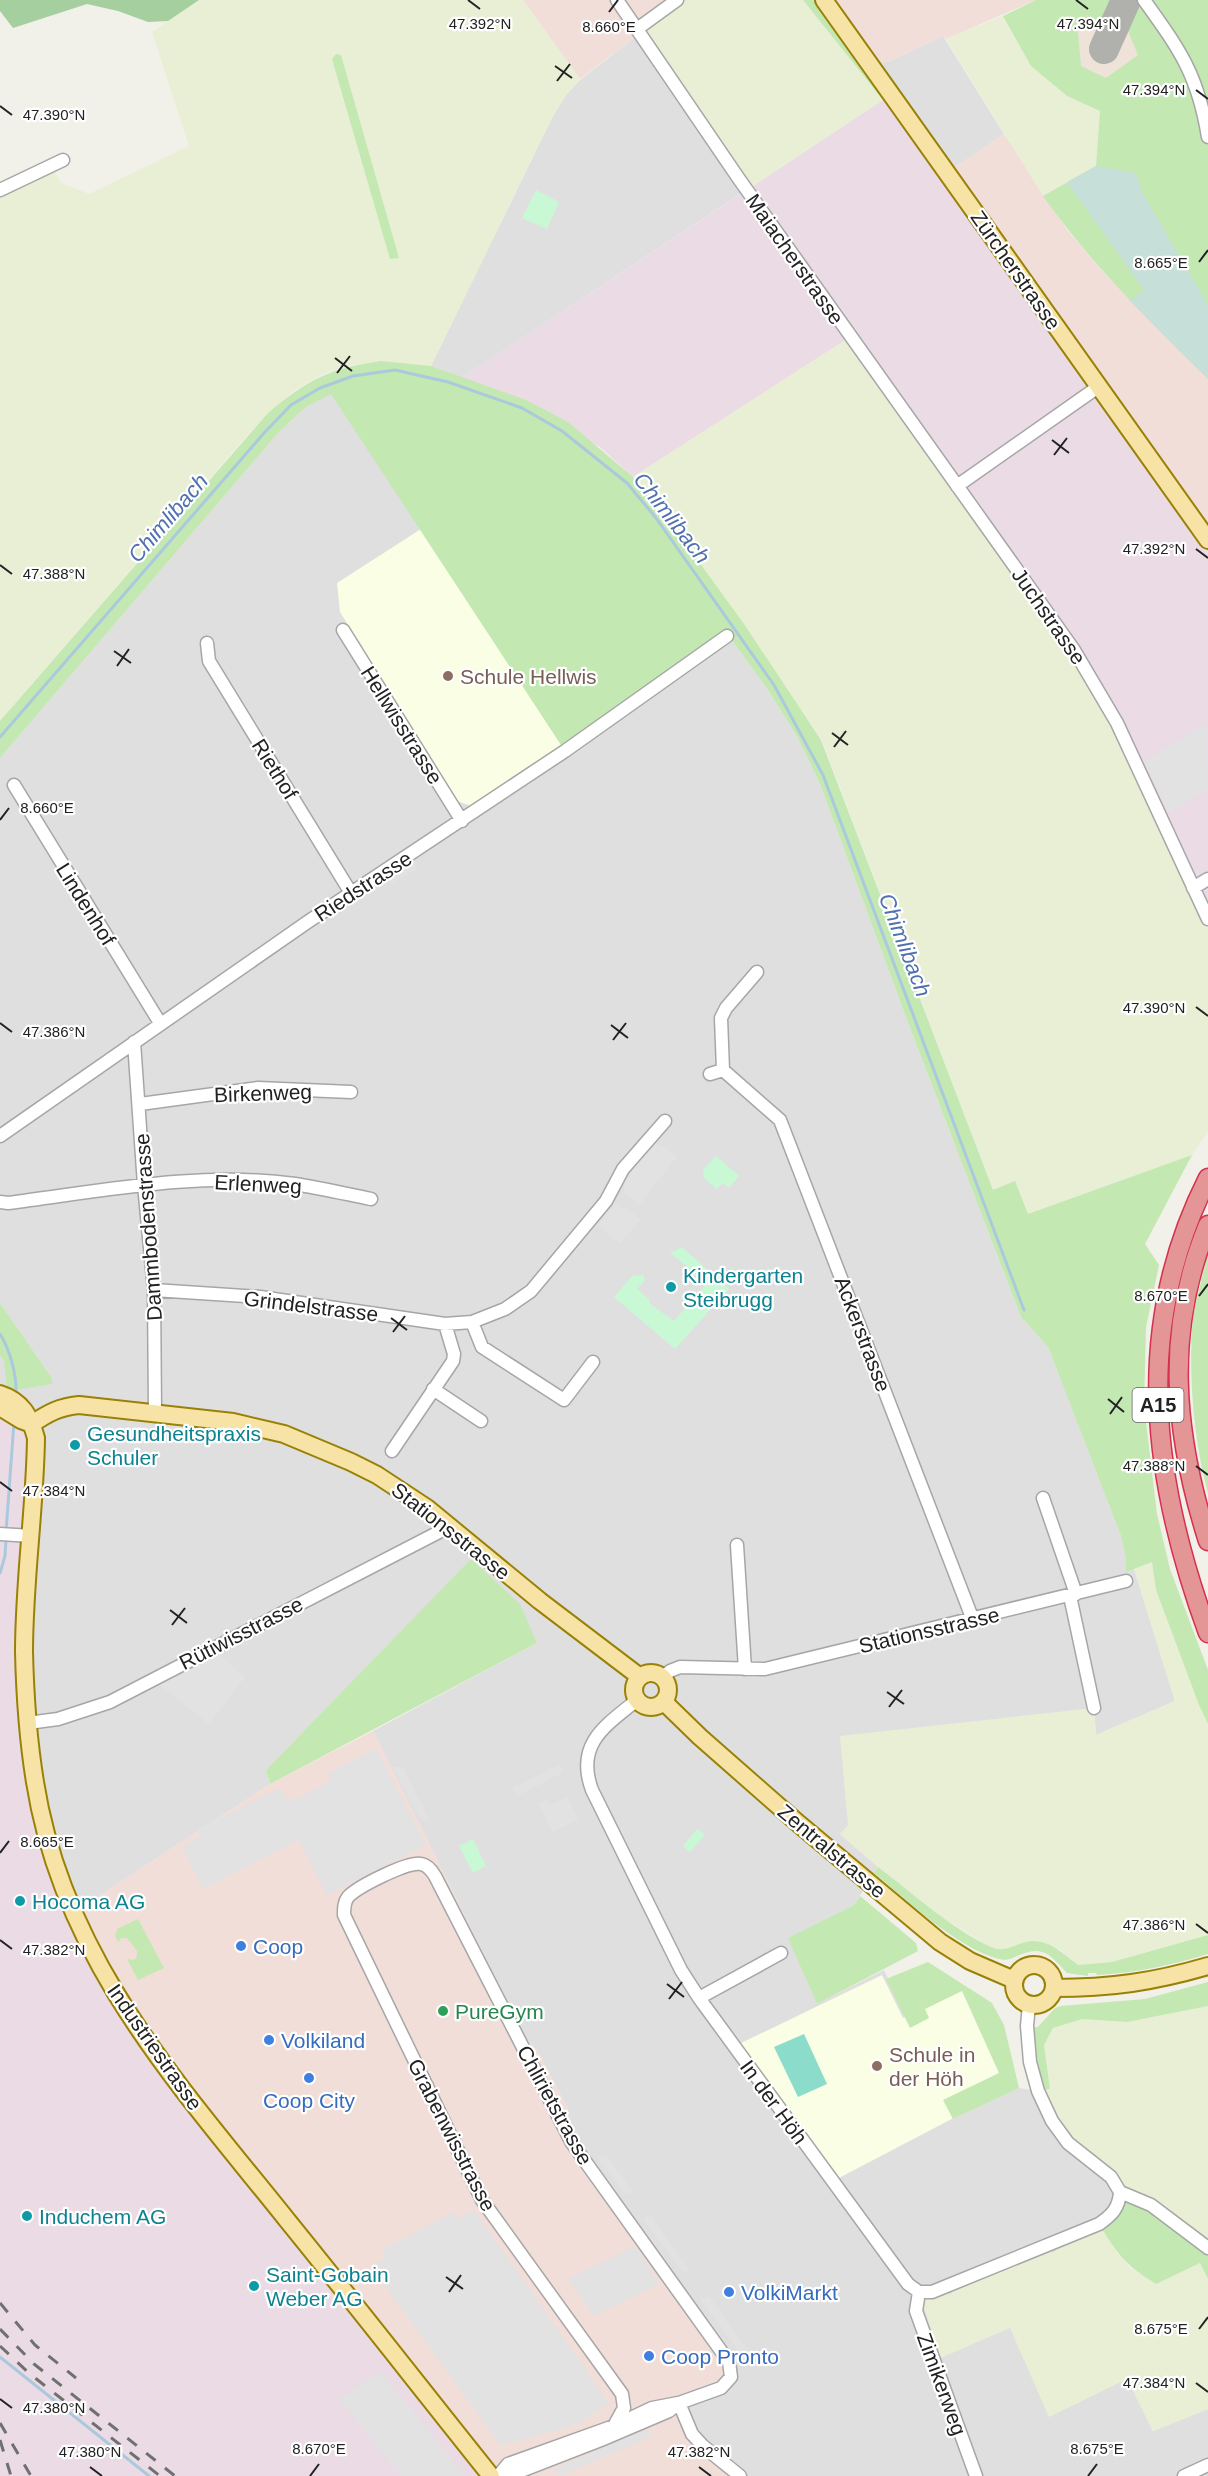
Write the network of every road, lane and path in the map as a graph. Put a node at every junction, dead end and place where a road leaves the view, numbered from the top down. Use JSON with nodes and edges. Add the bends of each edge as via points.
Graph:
{"nodes":[{"id":1,"x":617,"y":0,"type":"edge"},
{"id":2,"x":677,"y":0,"type":"edge"},
{"id":3,"x":825,"y":0,"type":"edge"},
{"id":4,"x":1144,"y":0,"type":"edge"},
{"id":5,"x":637,"y":29,"type":"junction"},
{"id":6,"x":1208,"y":137,"type":"edge"},
{"id":7,"x":63,"y":160,"type":"dead end"},
{"id":8,"x":0,"y":190,"type":"edge"},
{"id":9,"x":1098,"y":387,"type":"junction"},
{"id":10,"x":957,"y":486,"type":"junction"},
{"id":11,"x":1208,"y":540,"type":"edge"},
{"id":12,"x":343,"y":630,"type":"dead end"},
{"id":13,"x":727,"y":636,"type":"dead end"},
{"id":14,"x":207,"y":643,"type":"dead end"},
{"id":15,"x":14,"y":785,"type":"dead end"},
{"id":16,"x":462,"y":821,"type":"junction"},
{"id":17,"x":1208,"y":879,"type":"edge"},
{"id":18,"x":1192,"y":888,"type":"junction"},
{"id":19,"x":351,"y":893,"type":"junction"},
{"id":20,"x":1208,"y":919,"type":"edge"},
{"id":21,"x":757,"y":972,"type":"dead end"},
{"id":22,"x":160,"y":1023,"type":"junction"},
{"id":23,"x":134,"y":1042,"type":"junction"},
{"id":24,"x":723,"y":1070,"type":"junction"},
{"id":25,"x":710,"y":1074,"type":"dead end"},
{"id":26,"x":351,"y":1092,"type":"dead end"},
{"id":27,"x":140,"y":1104,"type":"junction"},
{"id":28,"x":665,"y":1121,"type":"dead end"},
{"id":29,"x":0,"y":1136,"type":"edge"},
{"id":30,"x":1208,"y":1178,"type":"edge"},
{"id":31,"x":144,"y":1185,"type":"junction"},
{"id":32,"x":371,"y":1199,"type":"dead end"},
{"id":33,"x":0,"y":1202,"type":"edge"},
{"id":34,"x":1208,"y":1225,"type":"edge"},
{"id":35,"x":154,"y":1290,"type":"junction"},
{"id":36,"x":472,"y":1322,"type":"junction"},
{"id":37,"x":445,"y":1324,"type":"junction"},
{"id":38,"x":592,"y":1362,"type":"dead end"},
{"id":39,"x":433,"y":1389,"type":"junction"},
{"id":40,"x":13,"y":1408,"type":"edge"},
{"id":41,"x":155,"y":1413,"type":"junction"},
{"id":42,"x":481,"y":1421,"type":"dead end"},
{"id":43,"x":392,"y":1450,"type":"dead end"},
{"id":44,"x":1043,"y":1498,"type":"dead end"},
{"id":45,"x":447,"y":1524,"type":"junction"},
{"id":46,"x":0,"y":1534,"type":"edge"},
{"id":47,"x":24,"y":1535,"type":"junction"},
{"id":48,"x":1208,"y":1541,"type":"edge"},
{"id":49,"x":737,"y":1545,"type":"dead end"},
{"id":50,"x":1126,"y":1581,"type":"dead end"},
{"id":51,"x":1073,"y":1595,"type":"junction"},
{"id":52,"x":973,"y":1620,"type":"junction"},
{"id":53,"x":1208,"y":1633,"type":"edge"},
{"id":54,"x":745,"y":1669,"type":"junction"},
{"id":55,"x":640,"y":1677,"type":"junction"},
{"id":56,"x":663,"y":1677,"type":"junction"},
{"id":57,"x":637,"y":1700,"type":"junction"},
{"id":58,"x":664,"y":1702,"type":"junction"},
{"id":59,"x":1094,"y":1708,"type":"dead end"},
{"id":60,"x":28,"y":1723,"type":"junction"},
{"id":61,"x":346,"y":1922,"type":"joint"},
{"id":62,"x":781,"y":1953,"type":"dead end"},
{"id":63,"x":1208,"y":1966,"type":"edge"},
{"id":64,"x":1014,"y":1980,"type":"junction"},
{"id":65,"x":1054,"y":1988,"type":"junction"},
{"id":66,"x":699,"y":1998,"type":"junction"},
{"id":67,"x":1029,"y":2004,"type":"junction"},
{"id":68,"x":1120,"y":2192,"type":"junction"},
{"id":69,"x":1208,"y":2248,"type":"edge"},
{"id":70,"x":919,"y":2292,"type":"junction"},
{"id":71,"x":679,"y":2403,"type":"junction"},
{"id":72,"x":614,"y":2426,"type":"junction"},
{"id":73,"x":547,"y":2461,"type":"junction"},
{"id":74,"x":1208,"y":2465,"type":"edge"},
{"id":75,"x":491,"y":2476,"type":"edge"},
{"id":76,"x":498,"y":2476,"type":"edge"},
{"id":77,"x":508,"y":2476,"type":"edge"},
{"id":78,"x":537,"y":2476,"type":"edge"},
{"id":79,"x":740,"y":2476,"type":"edge"},
{"id":80,"x":976,"y":2476,"type":"edge"},
{"id":81,"x":1184,"y":2476,"type":"edge"}],
"edges":[{"from":1,"to":5,"type":"street","name":"Maiacherstrasse"},
{"from":2,"to":5,"type":"street"},
{"from":3,"to":9,"type":"main road","name":"Zürcherstrasse"},
{"from":4,"to":6,"type":"street","via":[[1180,50],[1192,75],[1203,104]]},
{"from":5,"to":10,"type":"street","name":"Maiacherstrasse"},
{"from":7,"to":8,"type":"street"},
{"from":9,"to":10,"type":"street"},
{"from":9,"to":11,"type":"main road","name":"Zürcherstrasse"},
{"from":10,"to":18,"type":"street","name":"Juchstrasse","via":[[1093,680],[1117,723]]},
{"from":12,"to":16,"type":"street","name":"Hellwisstrasse"},
{"from":13,"to":16,"type":"street","name":"Riedstrasse"},
{"from":14,"to":19,"type":"street","name":"Riethof","via":[[209,661]]},
{"from":15,"to":22,"type":"street","name":"Lindenhof"},
{"from":16,"to":19,"type":"street","name":"Riedstrasse"},
{"from":17,"to":18,"type":"street"},
{"from":18,"to":20,"type":"street","name":"Juchstrasse"},
{"from":19,"to":22,"type":"street","name":"Riedstrasse"},
{"from":21,"to":24,"type":"street","via":[[721,1018]]},
{"from":22,"to":23,"type":"street","name":"Riedstrasse"},
{"from":23,"to":27,"type":"street","name":"Dammbodenstrasse"},
{"from":23,"to":29,"type":"street","name":"Riedstrasse"},
{"from":24,"to":25,"type":"street"},
{"from":24,"to":52,"type":"street","name":"Ackerstrasse","via":[[780,1120]]},
{"from":26,"to":27,"type":"street","name":"Birkenweg","via":[[258,1088]]},
{"from":27,"to":31,"type":"street","name":"Dammbodenstrasse"},
{"from":28,"to":36,"type":"street","name":"Grindelstrasse","via":[[623,1169],[606,1201],[531,1291],[505,1309]]},
{"from":30,"to":53,"type":"highway","number":"A15","via":[[1185,1227],[1166,1293],[1157,1390],[1170,1499]]},
{"from":31,"to":32,"type":"street","name":"Erlenweg","via":[[213,1181],[294,1184]]},
{"from":31,"to":33,"type":"street","name":"Erlenweg"},
{"from":31,"to":35,"type":"street","name":"Dammbodenstrasse"},
{"from":34,"to":48,"type":"highway","number":"A15","via":[[1187,1289],[1178,1377],[1187,1467]]},
{"from":35,"to":37,"type":"street","name":"Grindelstrasse","via":[[261,1297]]},
{"from":35,"to":41,"type":"street","name":"Dammbodenstrasse"},
{"from":36,"to":37,"type":"street","name":"Grindelstrasse"},
{"from":36,"to":38,"type":"street","via":[[482,1347],[564,1400]]},
{"from":37,"to":39,"type":"street","via":[[453,1360]]},
{"from":39,"to":42,"type":"street"},
{"from":39,"to":43,"type":"street"},
{"from":40,"to":41,"type":"main road","name":"Stationsstrasse","via":[[50,1411],[79,1405]]},
{"from":40,"to":47,"type":"main road","name":"Industriestrasse","via":[[36,1438]]},
{"from":41,"to":45,"type":"main road","name":"Stationsstrasse","via":[[233,1422],[284,1434],[378,1475]]},
{"from":44,"to":51,"type":"street"},
{"from":45,"to":55,"type":"main road","name":"Stationsstrasse"},
{"from":45,"to":60,"type":"street","name":"Rütiwisstrasse","via":[[441,1531],[110,1702],[58,1719]]},
{"from":46,"to":47,"type":"street"},
{"from":47,"to":60,"type":"main road","name":"Industriestrasse"},
{"from":49,"to":54,"type":"street"},
{"from":50,"to":51,"type":"street","name":"Stationsstrasse"},
{"from":51,"to":52,"type":"street","name":"Stationsstrasse"},
{"from":51,"to":59,"type":"street"},
{"from":52,"to":54,"type":"street","name":"Stationsstrasse","via":[[765,1669]]},
{"from":54,"to":56,"type":"street","name":"Stationsstrasse","via":[[680,1667]]},
{"from":55,"to":56,"type":"main road","via":[[654,1673]]},
{"from":55,"to":57,"type":"main road","via":[[634,1690]]},
{"from":56,"to":58,"type":"main road","via":[[669,1690]]},
{"from":57,"to":58,"type":"main road","via":[[653,1708]]},
{"from":57,"to":66,"type":"street","name":"In der Höh","via":[[597,1735],[589,1748],[586,1769],[592,1790],[681,1970]]},
{"from":58,"to":64,"type":"main road","name":"Zentralstrasse","via":[[799,1824],[940,1942],[970,1961]]},
{"from":60,"to":75,"type":"main road","name":"Industriestrasse","via":[[39,1804],[61,1881],[94,1958],[120,2003],[150,2048]]},
{"from":61,"to":71,"type":"street","name":"Chlirietstrasse","via":[[345,1902],[354,1893],[405,1865],[421,1863],[431,1869],[572,2143],[729,2362],[731,2377],[721,2388]]},
{"from":61,"to":72,"type":"street","name":"Grabenwisstrasse","via":[[482,2200],[622,2394],[624,2408]]},
{"from":62,"to":66,"type":"street"},
{"from":63,"to":65,"type":"main road","via":[[1121,1986]]},
{"from":64,"to":65,"type":"main road","via":[[1023,1967],[1038,1965],[1051,1974]]},
{"from":64,"to":67,"type":"main road","via":[[1018,1998]]},
{"from":65,"to":67,"type":"main road","via":[[1047,2000]]},
{"from":66,"to":70,"type":"street","name":"In der Höh","via":[[888,2258]]},
{"from":67,"to":68,"type":"street","via":[[1030,2062],[1042,2101],[1068,2143],[1111,2177]]},
{"from":68,"to":69,"type":"street","via":[[1151,2205]]},
{"from":68,"to":70,"type":"street","via":[[1119,2205],[1112,2216],[1099,2224],[946,2287]]},
{"from":70,"to":80,"type":"street","name":"Zimikerweg","via":[[916,2311]]},
{"from":71,"to":72,"type":"street","name":"Chlirietstrasse","via":[[637,2413]]},
{"from":71,"to":73,"type":"street","name":"Chlirietstrasse","via":[[656,2417]]},
{"from":71,"to":79,"type":"street","via":[[692,2434]]},
{"from":72,"to":76,"type":"street","name":"Chlirietstrasse","via":[[508,2464]]},
{"from":73,"to":77,"type":"street","name":"Chlirietstrasse"},
{"from":73,"to":78,"type":"street"},
{"from":74,"to":81,"type":"street"}]}
